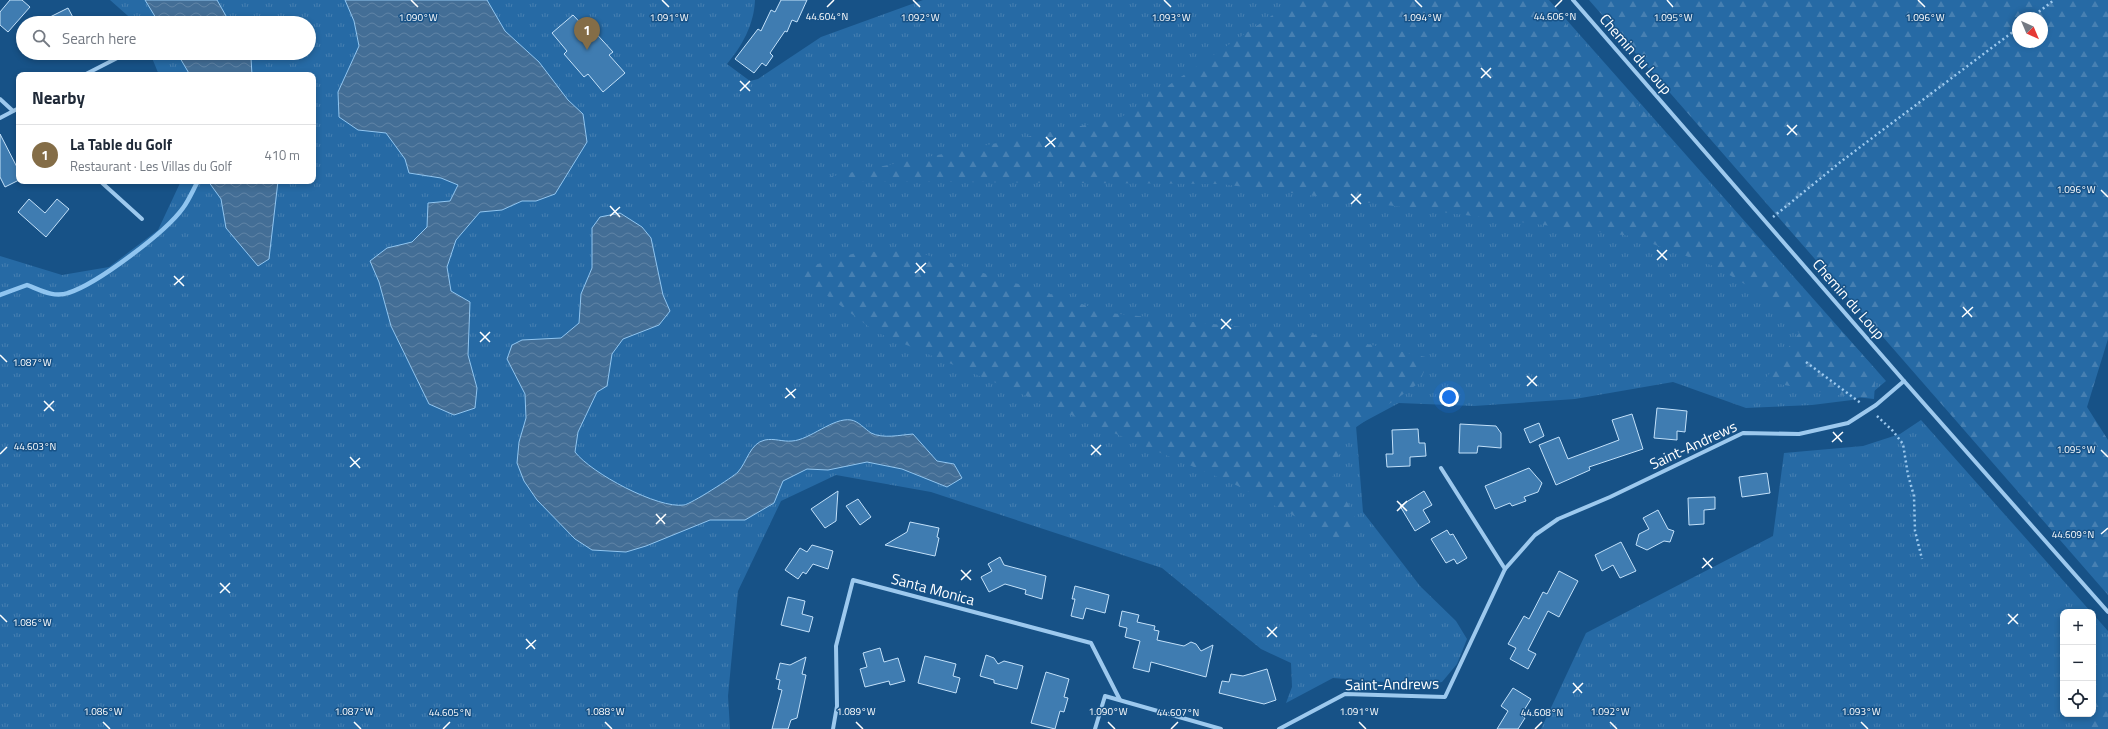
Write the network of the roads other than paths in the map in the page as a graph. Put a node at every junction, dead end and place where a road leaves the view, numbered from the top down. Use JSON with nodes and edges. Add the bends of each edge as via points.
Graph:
{"nodes":[{"id":1,"x":1573,"y":0,"type":"edge"},
{"id":2,"x":113,"y":60,"type":"edge"},
{"id":3,"x":90,"y":72,"type":"edge"},
{"id":4,"x":0,"y":99,"type":"edge"},
{"id":5,"x":16,"y":110,"type":"edge"},
{"id":6,"x":13,"y":111,"type":"junction"},
{"id":7,"x":0,"y":118,"type":"edge"},
{"id":8,"x":103,"y":184,"type":"edge"},
{"id":9,"x":142,"y":219,"type":"dead end"},
{"id":10,"x":1904,"y":381,"type":"junction"},
{"id":11,"x":1441,"y":468,"type":"dead end"},
{"id":12,"x":1505,"y":569,"type":"junction"},
{"id":13,"x":2108,"y":612,"type":"edge"},
{"id":14,"x":1120,"y":700,"type":"junction"},
{"id":15,"x":833,"y":729,"type":"edge"},
{"id":16,"x":1095,"y":729,"type":"edge"},
{"id":17,"x":1221,"y":729,"type":"edge"},
{"id":18,"x":1279,"y":729,"type":"edge"}],
"edges":[{"from":1,"to":10,"type":"street","name":"Chemin du Loup"},
{"from":2,"to":3,"type":"street"},
{"from":4,"to":6,"type":"street"},
{"from":5,"to":6,"type":"street"},
{"from":6,"to":7,"type":"street"},
{"from":8,"to":9,"type":"street"},
{"from":10,"to":12,"type":"street","name":"Saint-Andrews","via":[[1848,423],[1799,434],[1743,433],[1558,519],[1535,535]]},
{"from":10,"to":13,"type":"street","name":"Chemin du Loup"},
{"from":11,"to":12,"type":"street"},
{"from":12,"to":18,"type":"street","name":"Saint-Andrews","via":[[1445,697],[1345,694]]},
{"from":14,"to":15,"type":"street","name":"Santa Monica","via":[[1091,643],[853,580],[836,646],[837,706]]},
{"from":14,"to":16,"type":"street","via":[[1105,696]]},
{"from":14,"to":17,"type":"street"}]}
